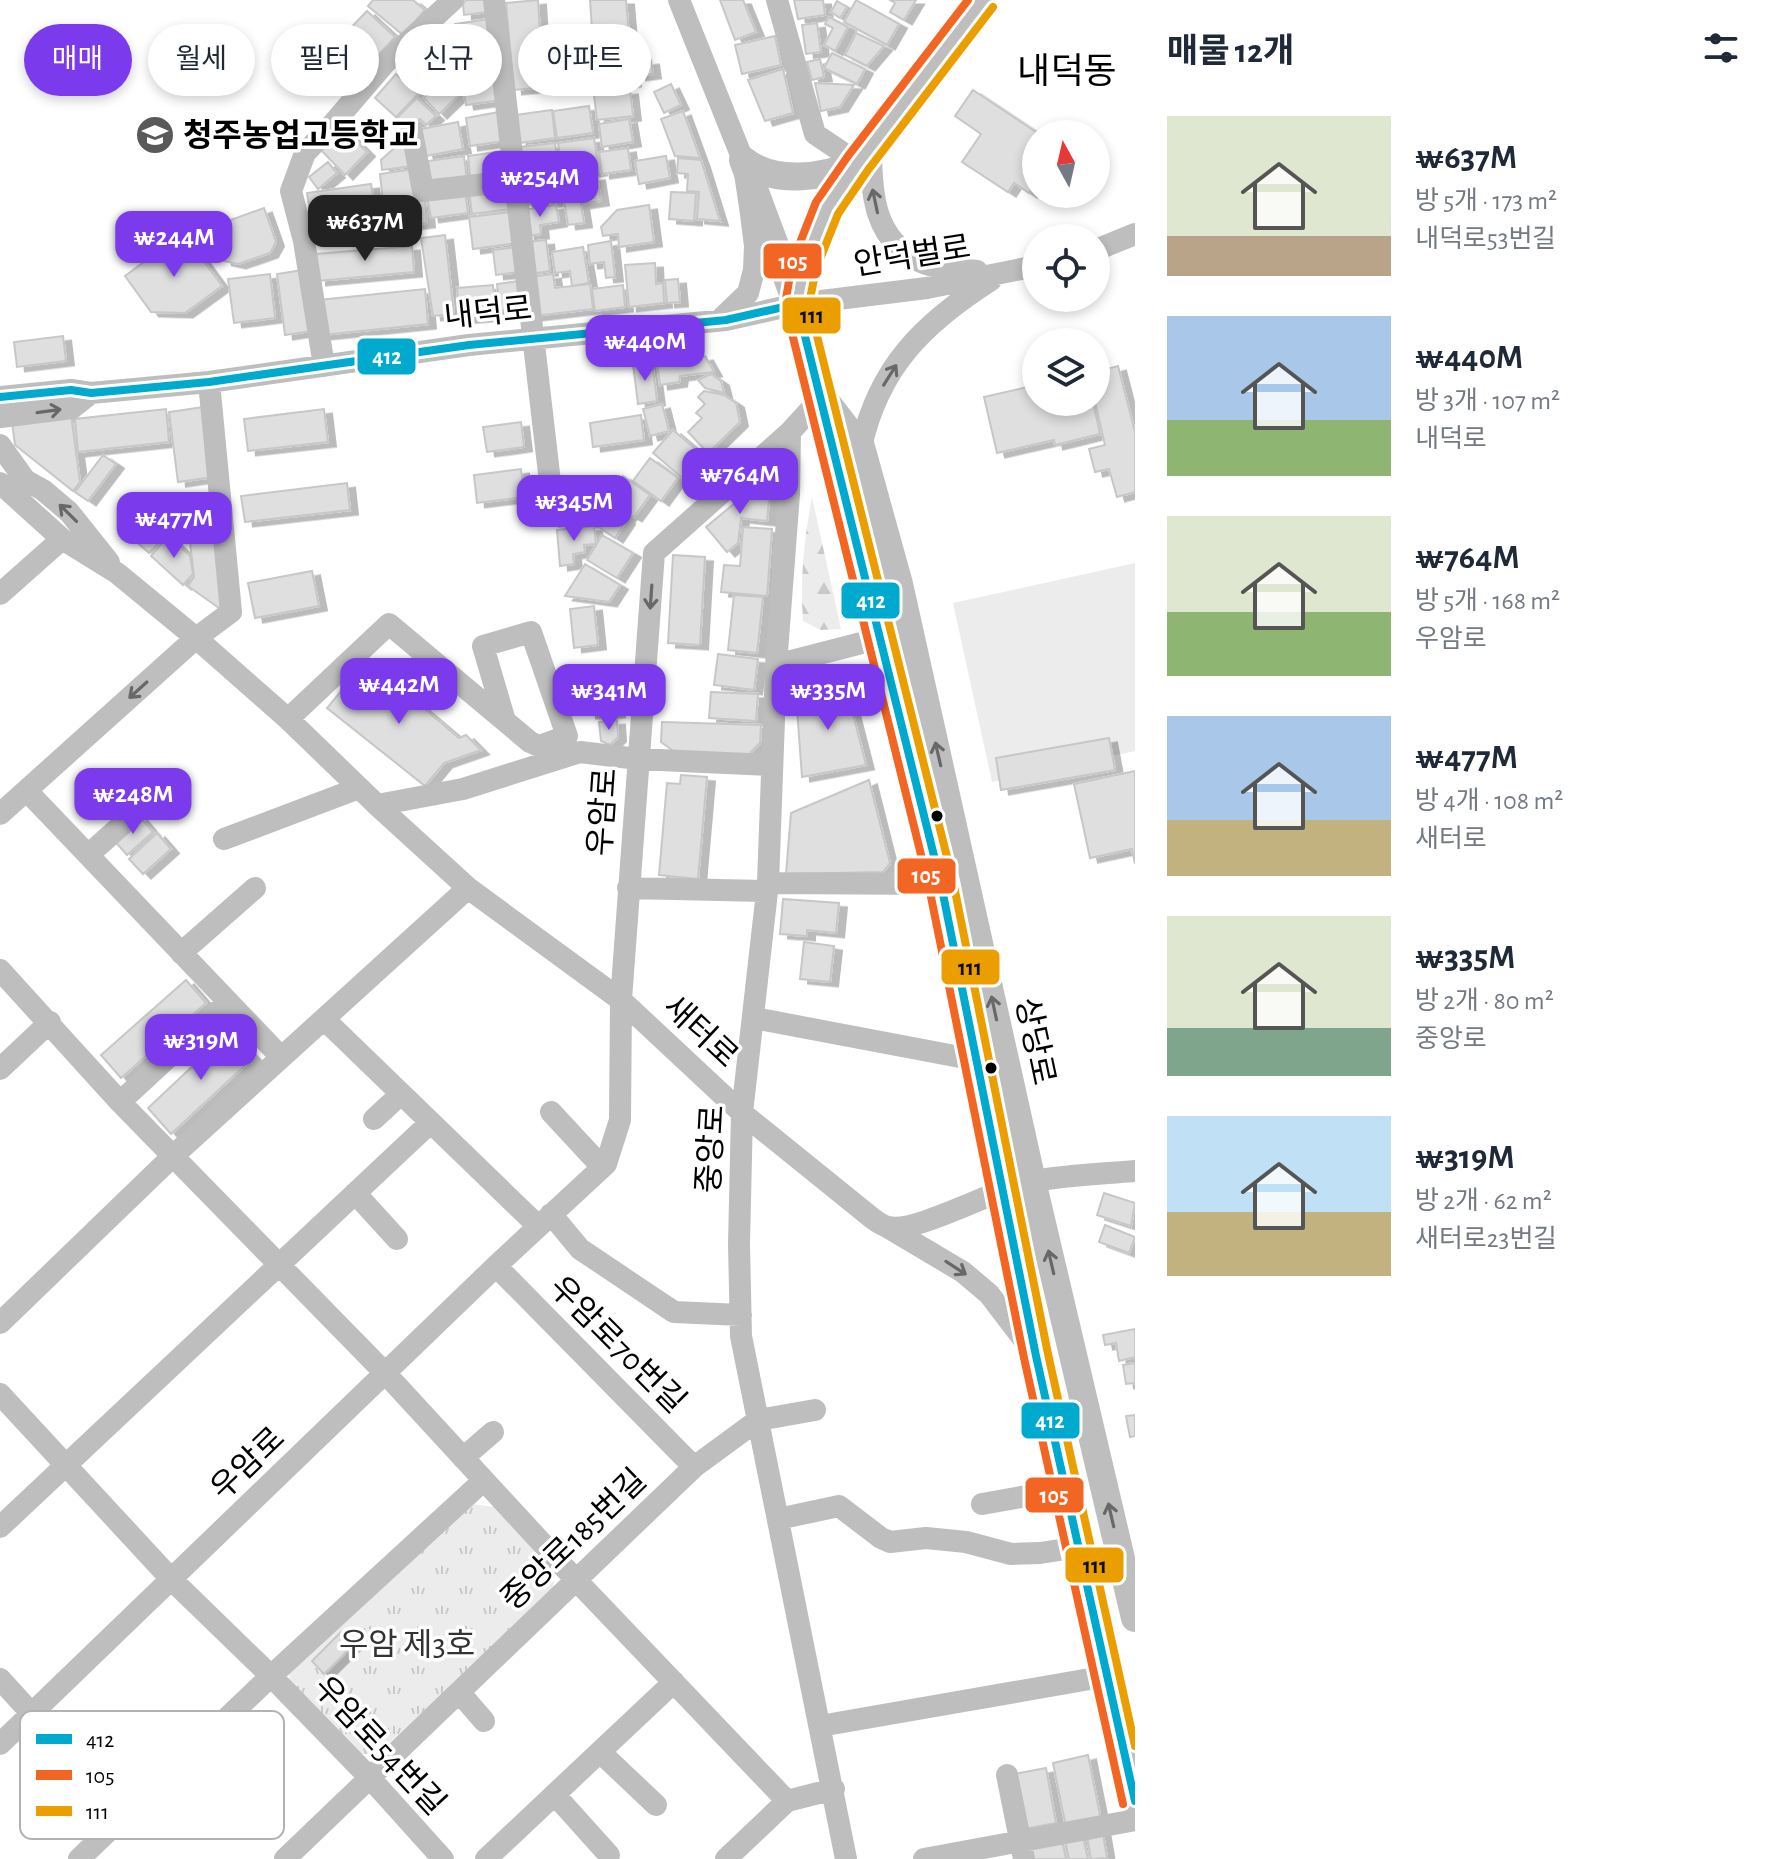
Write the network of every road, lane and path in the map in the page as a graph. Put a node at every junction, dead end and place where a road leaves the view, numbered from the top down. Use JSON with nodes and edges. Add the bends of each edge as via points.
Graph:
{"nodes":[{"id":1,"x":453,"y":0,"type":"edge"},
{"id":2,"x":494,"y":0,"type":"edge"},
{"id":3,"x":679,"y":0,"type":"edge"},
{"id":4,"x":777,"y":0,"type":"edge"},
{"id":5,"x":983,"y":0,"type":"edge"},
{"id":6,"x":428,"y":9,"type":"edge"},
{"id":7,"x":412,"y":132,"type":"dead end"},
{"id":8,"x":864,"y":155,"type":"junction"},
{"id":9,"x":743,"y":160,"type":"junction"},
{"id":10,"x":514,"y":181,"type":"junction"},
{"id":11,"x":1135,"y":234,"type":"edge"},
{"id":12,"x":1110,"y":244,"type":"edge"},
{"id":13,"x":1022,"y":269,"type":"edge"},
{"id":14,"x":1003,"y":273,"type":"junction"},
{"id":15,"x":797,"y":304,"type":"junction"},
{"id":16,"x":719,"y":321,"type":"junction"},
{"id":17,"x":535,"y":339,"type":"junction"},
{"id":18,"x":324,"y":366,"type":"junction"},
{"id":19,"x":209,"y":382,"type":"junction"},
{"id":20,"x":822,"y":397,"type":"junction"},
{"id":21,"x":0,"y":410,"type":"edge"},
{"id":22,"x":790,"y":432,"type":"junction"},
{"id":23,"x":0,"y":445,"type":"edge"},
{"id":24,"x":861,"y":447,"type":"junction"},
{"id":25,"x":550,"y":482,"type":"dead end"},
{"id":26,"x":0,"y":483,"type":"edge"},
{"id":27,"x":62,"y":539,"type":"junction"},
{"id":28,"x":117,"y":573,"type":"junction"},
{"id":29,"x":0,"y":594,"type":"edge"},
{"id":30,"x":196,"y":638,"type":"junction"},
{"id":31,"x":881,"y":638,"type":"junction"},
{"id":32,"x":776,"y":665,"type":"junction"},
{"id":33,"x":288,"y":719,"type":"junction"},
{"id":34,"x":505,"y":721,"type":"junction"},
{"id":35,"x":638,"y":759,"type":"junction"},
{"id":36,"x":772,"y":765,"type":"junction"},
{"id":37,"x":359,"y":788,"type":"junction"},
{"id":38,"x":27,"y":791,"type":"junction"},
{"id":39,"x":377,"y":805,"type":"junction"},
{"id":40,"x":0,"y":814,"type":"edge"},
{"id":41,"x":134,"y":814,"type":"dead end"},
{"id":42,"x":224,"y":839,"type":"dead end"},
{"id":43,"x":88,"y":855,"type":"junction"},
{"id":44,"x":941,"y":884,"type":"junction"},
{"id":45,"x":768,"y":887,"type":"junction"},
{"id":46,"x":255,"y":888,"type":"dead end"},
{"id":47,"x":468,"y":888,"type":"junction"},
{"id":48,"x":628,"y":888,"type":"junction"},
{"id":49,"x":181,"y":953,"type":"junction"},
{"id":50,"x":0,"y":970,"type":"edge"},
{"id":51,"x":621,"y":1000,"type":"junction"},
{"id":52,"x":228,"y":1002,"type":"junction"},
{"id":53,"x":754,"y":1018,"type":"junction"},
{"id":54,"x":324,"y":1019,"type":"junction"},
{"id":55,"x":50,"y":1022,"type":"junction"},
{"id":56,"x":281,"y":1057,"type":"junction"},
{"id":57,"x":976,"y":1060,"type":"junction"},
{"id":58,"x":0,"y":1069,"type":"edge"},
{"id":59,"x":401,"y":1094,"type":"junction"},
{"id":60,"x":120,"y":1102,"type":"junction"},
{"id":61,"x":551,"y":1112,"type":"dead end"},
{"id":62,"x":742,"y":1113,"type":"junction"},
{"id":63,"x":374,"y":1119,"type":"dead end"},
{"id":64,"x":430,"y":1123,"type":"junction"},
{"id":65,"x":173,"y":1156,"type":"junction"},
{"id":66,"x":602,"y":1167,"type":"junction"},
{"id":67,"x":1135,"y":1171,"type":"edge"},
{"id":68,"x":1032,"y":1181,"type":"junction"},
{"id":69,"x":1002,"y":1189,"type":"junction"},
{"id":70,"x":355,"y":1193,"type":"junction"},
{"id":71,"x":544,"y":1220,"type":"junction"},
{"id":72,"x":889,"y":1228,"type":"junction"},
{"id":73,"x":397,"y":1239,"type":"dead end"},
{"id":74,"x":278,"y":1264,"type":"junction"},
{"id":75,"x":496,"y":1266,"type":"junction"},
{"id":76,"x":741,"y":1315,"type":"junction"},
{"id":77,"x":0,"y":1323,"type":"edge"},
{"id":78,"x":1036,"y":1356,"type":"junction"},
{"id":79,"x":386,"y":1374,"type":"junction"},
{"id":80,"x":0,"y":1394,"type":"edge"},
{"id":81,"x":815,"y":1410,"type":"dead end"},
{"id":82,"x":758,"y":1420,"type":"junction"},
{"id":83,"x":493,"y":1432,"type":"dead end"},
{"id":84,"x":463,"y":1458,"type":"junction"},
{"id":85,"x":66,"y":1466,"type":"junction"},
{"id":86,"x":694,"y":1467,"type":"junction"},
{"id":87,"x":483,"y":1481,"type":"junction"},
{"id":88,"x":1066,"y":1489,"type":"junction"},
{"id":89,"x":982,"y":1504,"type":"dead end"},
{"id":90,"x":778,"y":1519,"type":"junction"},
{"id":91,"x":0,"y":1527,"type":"edge"},
{"id":92,"x":1079,"y":1547,"type":"junction"},
{"id":93,"x":172,"y":1580,"type":"junction"},
{"id":94,"x":576,"y":1580,"type":"junction"},
{"id":95,"x":1135,"y":1618,"type":"edge"},
{"id":96,"x":271,"y":1676,"type":"junction"},
{"id":97,"x":1107,"y":1676,"type":"junction"},
{"id":98,"x":0,"y":1679,"type":"edge"},
{"id":99,"x":674,"y":1682,"type":"junction"},
{"id":100,"x":459,"y":1692,"type":"junction"},
{"id":101,"x":29,"y":1711,"type":"edge"},
{"id":102,"x":35,"y":1711,"type":"edge"},
{"id":103,"x":234,"y":1711,"type":"edge"},
{"id":104,"x":484,"y":1721,"type":"dead end"},
{"id":105,"x":20,"y":1725,"type":"edge"},
{"id":106,"x":820,"y":1726,"type":"junction"},
{"id":107,"x":0,"y":1744,"type":"edge"},
{"id":108,"x":600,"y":1752,"type":"junction"},
{"id":109,"x":1007,"y":1775,"type":"dead end"},
{"id":110,"x":370,"y":1778,"type":"junction"},
{"id":111,"x":834,"y":1789,"type":"junction"},
{"id":112,"x":560,"y":1790,"type":"junction"},
{"id":113,"x":787,"y":1801,"type":"junction"},
{"id":114,"x":1135,"y":1801,"type":"edge"},
{"id":115,"x":656,"y":1805,"type":"dead end"},
{"id":116,"x":1135,"y":1820,"type":"edge"},
{"id":117,"x":100,"y":1839,"type":"edge"},
{"id":118,"x":1022,"y":1850,"type":"edge"},
{"id":119,"x":609,"y":1855,"type":"dead end"},
{"id":120,"x":79,"y":1859,"type":"edge"},
{"id":121,"x":285,"y":1859,"type":"edge"},
{"id":122,"x":443,"y":1859,"type":"edge"},
{"id":123,"x":486,"y":1859,"type":"edge"},
{"id":124,"x":726,"y":1859,"type":"edge"},
{"id":125,"x":846,"y":1859,"type":"edge"},
{"id":126,"x":924,"y":1859,"type":"edge"}],
"edges":[{"from":1,"to":6,"type":"street"},
{"from":2,"to":10,"type":"street"},
{"from":3,"to":9,"type":"street"},
{"from":4,"to":8,"type":"street","via":[[815,134]]},
{"from":5,"to":8,"type":"street"},
{"from":6,"to":18,"type":"street","via":[[305,153],[291,191]]},
{"from":7,"to":10,"type":"street","via":[[423,191]]},
{"from":8,"to":9,"type":"main road","via":[[831,171],[781,176],[754,169]]},
{"from":14,"to":8,"type":"street","one_way":true,"via":[[921,262],[897,245],[875,210]]},
{"from":8,"to":15,"type":"street","via":[[827,208],[799,281]]},
{"from":9,"to":15,"type":"main road","name":"상당로"},
{"from":9,"to":16,"type":"street","via":[[754,270],[748,293]]},
{"from":10,"to":17,"type":"street"},
{"from":11,"to":12,"type":"street"},
{"from":13,"to":14,"type":"street","name":"안덕벌로"},
{"from":14,"to":15,"type":"street","name":"안덕벌로"},
{"from":24,"to":14,"type":"street","one_way":true,"via":[[884,383],[911,342]]},
{"from":15,"to":16,"type":"street","name":"내덕로"},
{"from":15,"to":20,"type":"main road","name":"상당로"},
{"from":16,"to":17,"type":"street","name":"내덕로"},
{"from":17,"to":18,"type":"street","name":"내덕로"},
{"from":17,"to":25,"type":"street"},
{"from":18,"to":19,"type":"street","name":"내덕로"},
{"from":19,"to":21,"type":"street","name":"내덕로","via":[[91,393],[71,390]]},
{"from":19,"to":30,"type":"street","via":[[231,612]]},
{"from":20,"to":22,"type":"street","name":"우암로"},
{"from":20,"to":24,"type":"main road","name":"상당로"},
{"from":20,"to":31,"type":"main road","name":"상당로"},
{"from":21,"to":23,"type":"street"},
{"from":22,"to":32,"type":"street","name":"중앙로"},
{"from":22,"to":35,"type":"street","name":"우암로","one_way":true,"via":[[654,553]]},
{"from":28,"to":23,"type":"street","one_way":true,"via":[[69,512],[25,480]]},
{"from":68,"to":24,"type":"main road","name":"상당로","one_way":true,"via":[[899,584]]},
{"from":26,"to":27,"type":"street"},
{"from":27,"to":28,"type":"street"},
{"from":27,"to":29,"type":"street"},
{"from":28,"to":30,"type":"street","name":"새터로"},
{"from":30,"to":33,"type":"street","name":"새터로"},
{"from":30,"to":38,"type":"street","one_way":true},
{"from":31,"to":32,"type":"street"},
{"from":31,"to":44,"type":"main road","name":"상당로"},
{"from":32,"to":36,"type":"street","name":"중앙로"},
{"from":33,"to":34,"type":"street","via":[[389,624]]},
{"from":33,"to":37,"type":"street","name":"새터로"},
{"from":34,"to":34,"type":"street","via":[[539,746],[567,736],[531,632],[483,646]]},
{"from":35,"to":36,"type":"street"},
{"from":35,"to":39,"type":"street","via":[[580,752],[463,789]]},
{"from":35,"to":48,"type":"street","name":"우암로"},
{"from":36,"to":45,"type":"street","name":"중앙로"},
{"from":37,"to":39,"type":"street","name":"새터로"},
{"from":37,"to":42,"type":"street"},
{"from":38,"to":40,"type":"street"},
{"from":38,"to":43,"type":"street"},
{"from":39,"to":47,"type":"street","name":"새터로"},
{"from":41,"to":43,"type":"street"},
{"from":43,"to":49,"type":"street"},
{"from":44,"to":45,"type":"street"},
{"from":44,"to":57,"type":"main road","name":"상당로"},
{"from":45,"to":48,"type":"street"},
{"from":45,"to":53,"type":"street","name":"중앙로"},
{"from":46,"to":49,"type":"street"},
{"from":47,"to":51,"type":"street","name":"새터로"},
{"from":47,"to":54,"type":"street"},
{"from":48,"to":51,"type":"street","name":"우암로"},
{"from":49,"to":52,"type":"street"},
{"from":50,"to":55,"type":"street"},
{"from":51,"to":62,"type":"street","name":"새터로"},
{"from":51,"to":66,"type":"street","name":"우암로","via":[[620,1120]]},
{"from":52,"to":56,"type":"street"},
{"from":52,"to":60,"type":"street"},
{"from":53,"to":57,"type":"street","name":"상당로"},
{"from":53,"to":62,"type":"street","name":"중앙로"},
{"from":54,"to":56,"type":"street"},
{"from":54,"to":59,"type":"street"},
{"from":55,"to":58,"type":"street"},
{"from":55,"to":60,"type":"street"},
{"from":56,"to":65,"type":"street"},
{"from":57,"to":69,"type":"main road","name":"상당로"},
{"from":59,"to":63,"type":"street"},
{"from":59,"to":64,"type":"street"},
{"from":60,"to":65,"type":"street"},
{"from":61,"to":66,"type":"street"},
{"from":62,"to":72,"type":"street","name":"새터로"},
{"from":62,"to":76,"type":"street","name":"중앙로"},
{"from":64,"to":70,"type":"street"},
{"from":64,"to":71,"type":"street"},
{"from":65,"to":74,"type":"street"},
{"from":65,"to":77,"type":"street"},
{"from":66,"to":71,"type":"street","name":"우암로"},
{"from":67,"to":68,"type":"street"},
{"from":68,"to":69,"type":"street"},
{"from":95,"to":68,"type":"main road","name":"상당로","one_way":true},
{"from":69,"to":72,"type":"street","via":[[940,1217]]},
{"from":69,"to":78,"type":"main road","name":"상당로"},
{"from":70,"to":73,"type":"street"},
{"from":70,"to":74,"type":"street"},
{"from":71,"to":75,"type":"street","name":"우암로"},
{"from":71,"to":76,"type":"street","via":[[674,1312]]},
{"from":72,"to":78,"type":"street","name":"새터로","one_way":true,"via":[[963,1272],[989,1294]]},
{"from":74,"to":79,"type":"street"},
{"from":74,"to":85,"type":"street"},
{"from":75,"to":79,"type":"street","name":"우암로"},
{"from":75,"to":86,"type":"street","name":"우암로70번길"},
{"from":76,"to":82,"type":"street","name":"중앙로"},
{"from":78,"to":88,"type":"main road","name":"상당로"},
{"from":79,"to":84,"type":"street"},
{"from":79,"to":93,"type":"street","name":"우암로"},
{"from":80,"to":85,"type":"street","name":"우암로54번길"},
{"from":81,"to":82,"type":"street"},
{"from":82,"to":86,"type":"street","name":"중앙로185번길"},
{"from":82,"to":90,"type":"street","name":"중앙로"},
{"from":83,"to":84,"type":"street"},
{"from":84,"to":87,"type":"street"},
{"from":85,"to":91,"type":"street"},
{"from":85,"to":93,"type":"street","name":"우암로54번길"},
{"from":86,"to":94,"type":"street","name":"중앙로185번길"},
{"from":87,"to":94,"type":"street"},
{"from":87,"to":96,"type":"street","name":"우암로54번길"},
{"from":88,"to":89,"type":"street"},
{"from":88,"to":92,"type":"main road","name":"상당로"},
{"from":90,"to":92,"type":"street","via":[[839,1506],[890,1542],[926,1538],[1011,1554]]},
{"from":90,"to":106,"type":"street","name":"중앙로"},
{"from":92,"to":97,"type":"main road","name":"상당로"},
{"from":93,"to":96,"type":"street","name":"우암로54번길"},
{"from":93,"to":102,"type":"street","name":"우암로"},
{"from":94,"to":99,"type":"street"},
{"from":94,"to":100,"type":"street","name":"중앙로185번길"},
{"from":96,"to":103,"type":"street","name":"우암로54번길"},
{"from":96,"to":110,"type":"street","name":"우암로54번길"},
{"from":97,"to":106,"type":"street"},
{"from":97,"to":114,"type":"main road","name":"상당로"},
{"from":98,"to":101,"type":"street"},
{"from":99,"to":108,"type":"street"},
{"from":99,"to":113,"type":"street"},
{"from":100,"to":104,"type":"street"},
{"from":100,"to":110,"type":"street","name":"중앙로185번길"},
{"from":105,"to":107,"type":"street","name":"우암로"},
{"from":106,"to":111,"type":"street","name":"중앙로"},
{"from":108,"to":112,"type":"street"},
{"from":108,"to":115,"type":"street"},
{"from":109,"to":118,"type":"street"},
{"from":110,"to":121,"type":"street","name":"중앙로185번길"},
{"from":110,"to":122,"type":"street","name":"우암로54번길"},
{"from":111,"to":113,"type":"street"},
{"from":111,"to":125,"type":"street","name":"중앙로"},
{"from":112,"to":119,"type":"street"},
{"from":112,"to":123,"type":"street"},
{"from":113,"to":124,"type":"street"},
{"from":116,"to":118,"type":"street"},
{"from":117,"to":120,"type":"street","name":"우암로54번길"},
{"from":118,"to":126,"type":"street","via":[[982,1848]]}]}
